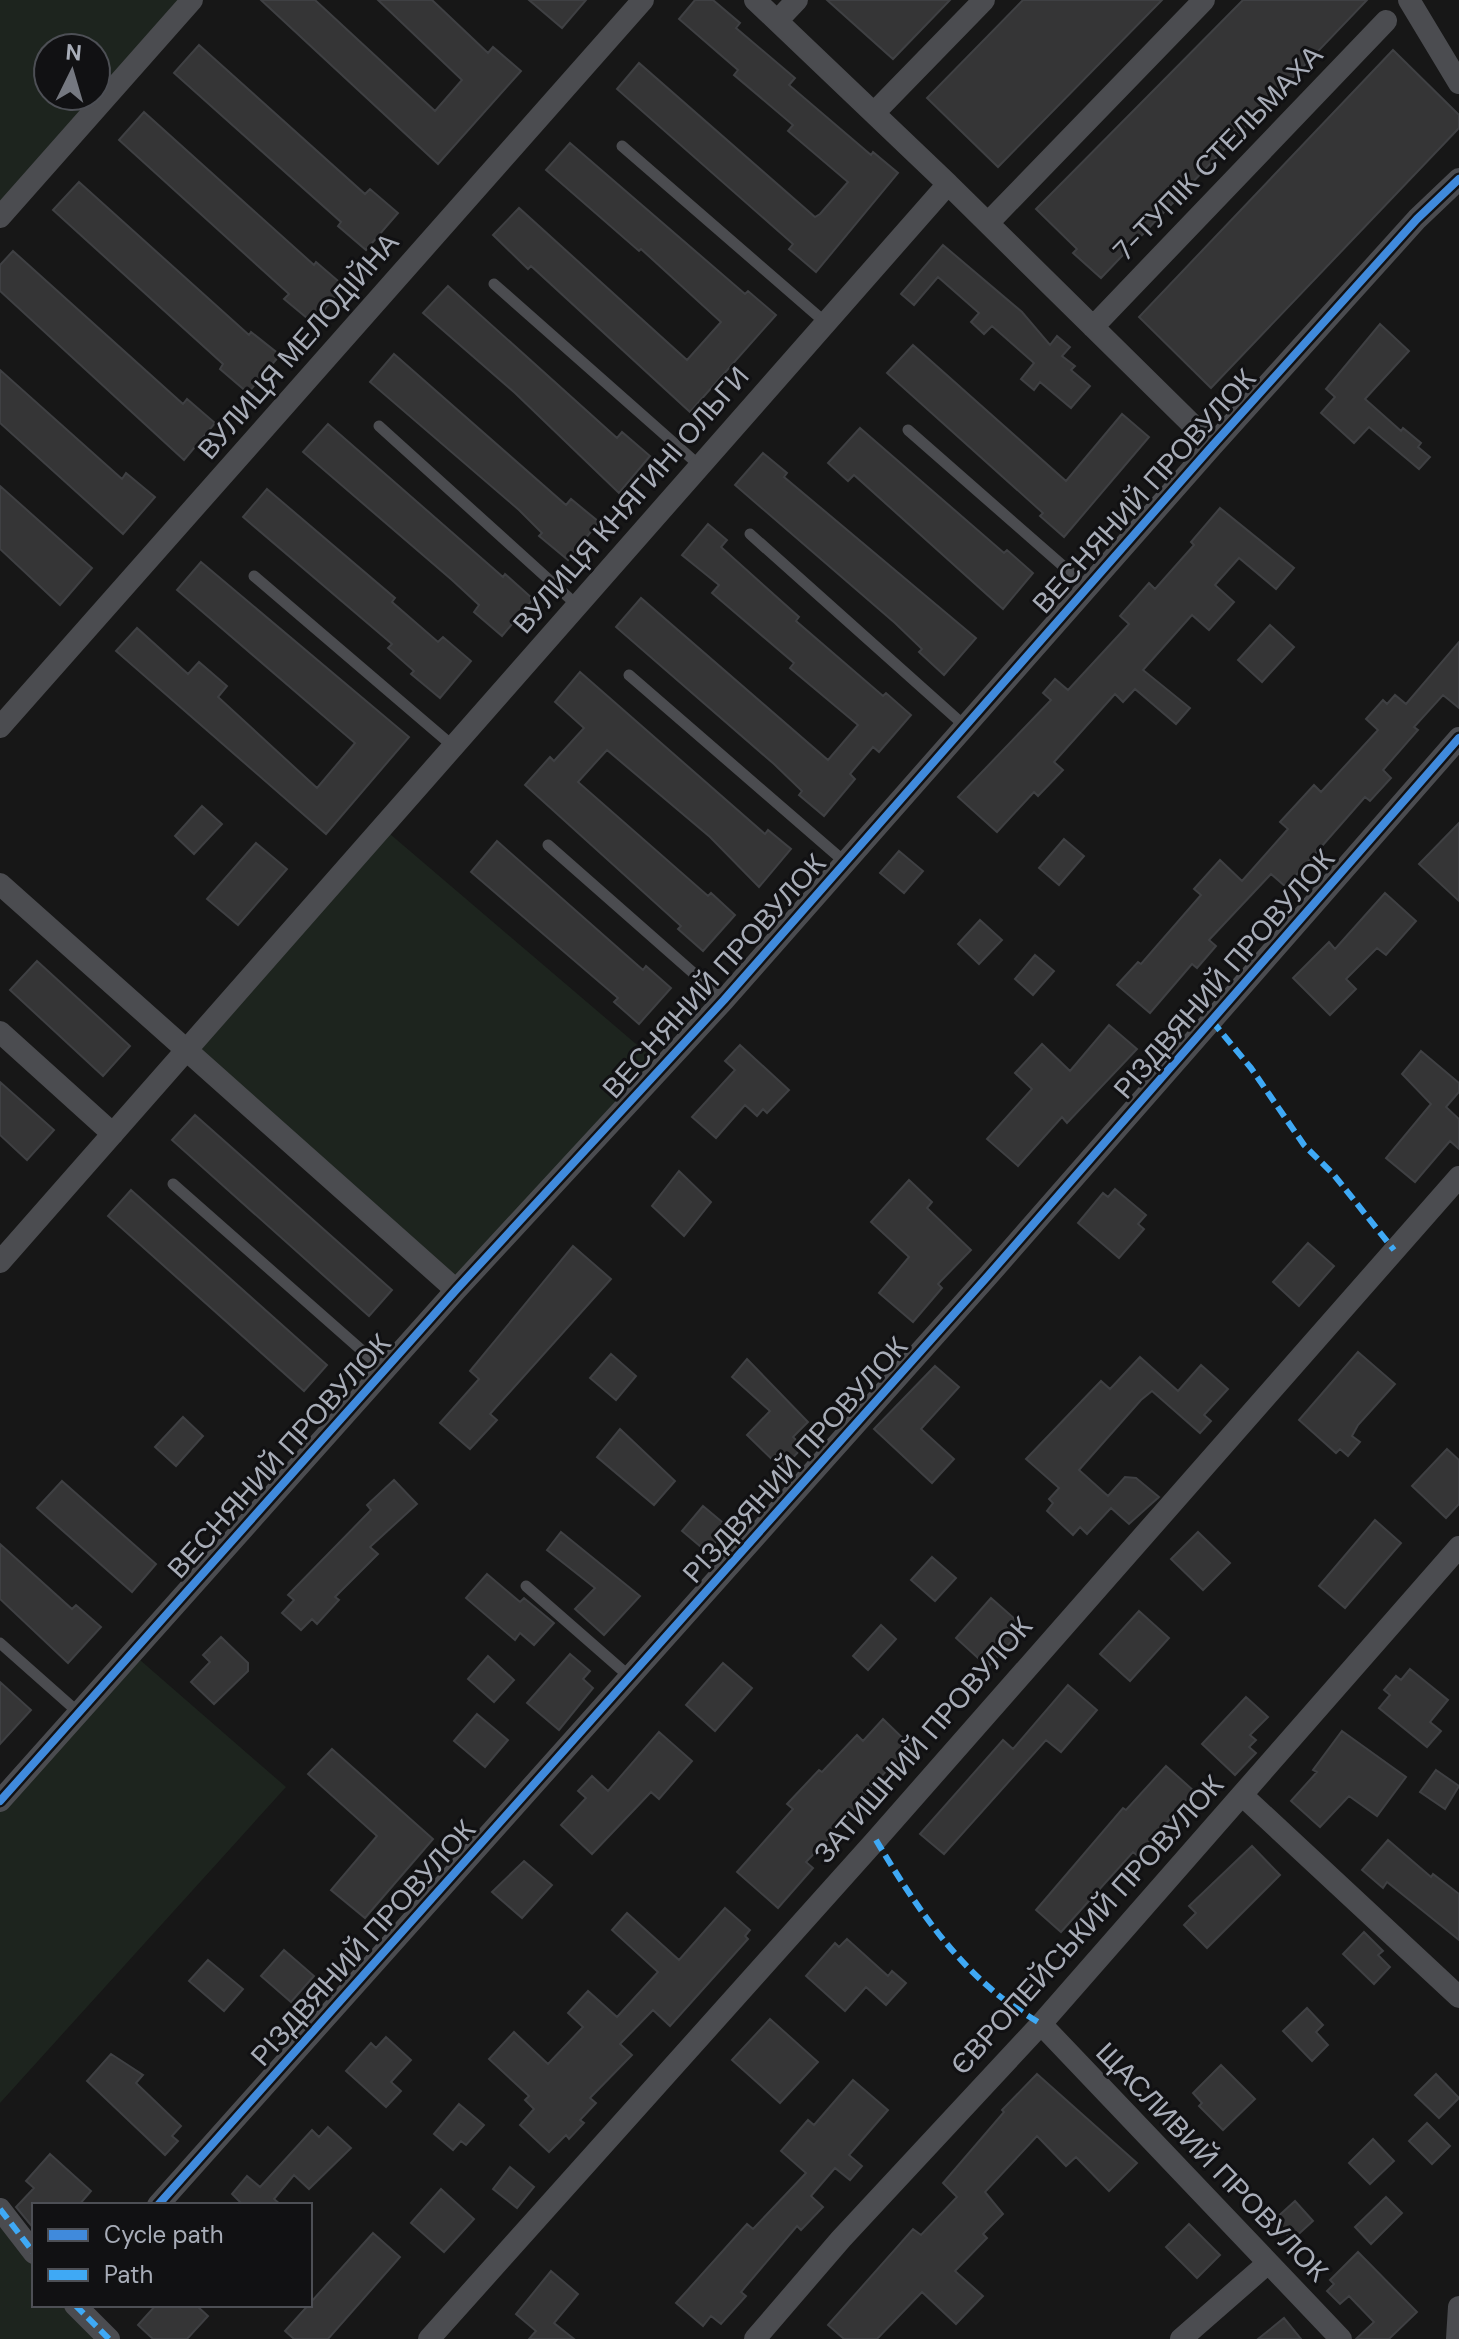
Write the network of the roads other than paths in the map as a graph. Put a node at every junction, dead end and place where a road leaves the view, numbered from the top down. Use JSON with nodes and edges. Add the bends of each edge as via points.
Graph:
{"nodes":[{"id":1,"x":192,"y":0,"type":"edge"},
{"id":2,"x":755,"y":0,"type":"edge"},
{"id":3,"x":797,"y":0,"type":"edge"},
{"id":4,"x":984,"y":0,"type":"edge"},
{"id":5,"x":1204,"y":0,"type":"edge"},
{"id":6,"x":1409,"y":0,"type":"edge"},
{"id":7,"x":640,"y":1,"type":"edge"},
{"id":8,"x":778,"y":20,"type":"junction"},
{"id":9,"x":1386,"y":21,"type":"dead end"},
{"id":10,"x":1459,"y":83,"type":"edge"},
{"id":11,"x":874,"y":113,"type":"junction"},
{"id":12,"x":622,"y":146,"type":"dead end"},
{"id":13,"x":1459,"y":179,"type":"edge"},
{"id":14,"x":948,"y":184,"type":"junction"},
{"id":15,"x":0,"y":217,"type":"edge"},
{"id":16,"x":988,"y":223,"type":"junction"},
{"id":17,"x":494,"y":284,"type":"dead end"},
{"id":18,"x":826,"y":323,"type":"junction"},
{"id":19,"x":1093,"y":327,"type":"junction"},
{"id":20,"x":379,"y":426,"type":"dead end"},
{"id":21,"x":908,"y":430,"type":"dead end"},
{"id":22,"x":1213,"y":445,"type":"junction"},
{"id":23,"x":700,"y":466,"type":"junction"},
{"id":24,"x":750,"y":534,"type":"dead end"},
{"id":25,"x":254,"y":576,"type":"dead end"},
{"id":26,"x":1087,"y":587,"type":"junction"},
{"id":27,"x":578,"y":606,"type":"junction"},
{"id":28,"x":629,"y":675,"type":"dead end"},
{"id":29,"x":0,"y":727,"type":"edge"},
{"id":30,"x":966,"y":727,"type":"junction"},
{"id":31,"x":1459,"y":738,"type":"edge"},
{"id":32,"x":454,"y":747,"type":"junction"},
{"id":33,"x":548,"y":845,"type":"dead end"},
{"id":34,"x":846,"y":863,"type":"junction"},
{"id":35,"x":0,"y":884,"type":"edge"},
{"id":36,"x":724,"y":1000,"type":"junction"},
{"id":37,"x":0,"y":1032,"type":"edge"},
{"id":38,"x":187,"y":1051,"type":"junction"},
{"id":39,"x":113,"y":1134,"type":"junction"},
{"id":40,"x":1459,"y":1177,"type":"edge"},
{"id":41,"x":173,"y":1184,"type":"dead end"},
{"id":42,"x":0,"y":1262,"type":"edge"},
{"id":43,"x":456,"y":1290,"type":"junction"},
{"id":44,"x":384,"y":1370,"type":"junction"},
{"id":45,"x":1459,"y":1547,"type":"edge"},
{"id":46,"x":526,"y":1586,"type":"dead end"},
{"id":47,"x":0,"y":1643,"type":"edge"},
{"id":48,"x":630,"y":1677,"type":"junction"},
{"id":49,"x":79,"y":1713,"type":"junction"},
{"id":50,"x":1243,"y":1796,"type":"junction"},
{"id":51,"x":0,"y":1801,"type":"edge"},
{"id":52,"x":1459,"y":1997,"type":"edge"},
{"id":53,"x":1041,"y":2024,"type":"junction"},
{"id":54,"x":160,"y":2203,"type":"edge"},
{"id":55,"x":0,"y":2209,"type":"edge"},
{"id":56,"x":32,"y":2250,"type":"edge"},
{"id":57,"x":1268,"y":2263,"type":"junction"},
{"id":58,"x":77,"y":2307,"type":"edge"},
{"id":59,"x":1459,"y":2307,"type":"edge"},
{"id":60,"x":109,"y":2339,"type":"edge"},
{"id":61,"x":429,"y":2339,"type":"edge"},
{"id":62,"x":755,"y":2339,"type":"edge"},
{"id":63,"x":1181,"y":2339,"type":"edge"},
{"id":64,"x":1341,"y":2339,"type":"edge"},
{"id":65,"x":1457,"y":2339,"type":"edge"}],
"edges":[{"from":1,"to":15,"type":"street"},
{"from":2,"to":8,"type":"street"},
{"from":3,"to":8,"type":"street"},
{"from":4,"to":11,"type":"street"},
{"from":5,"to":16,"type":"street"},
{"from":6,"to":10,"type":"street"},
{"from":7,"to":29,"type":"street","name":"ВУЛИЦЯ МЕЛОДІЙНА"},
{"from":8,"to":11,"type":"street"},
{"from":9,"to":19,"type":"street","name":"7-ТУПІК СТЕЛЬМАХА"},
{"from":11,"to":14,"type":"street"},
{"from":12,"to":18,"type":"lane"},
{"from":13,"to":22,"type":"street","name":"ВЕСНЯНИЙ ПРОВУЛОК"},
{"from":14,"to":16,"type":"street"},
{"from":14,"to":18,"type":"street","name":"ВУЛИЦЯ КНЯГИНІ ОЛЬГИ"},
{"from":16,"to":19,"type":"street"},
{"from":17,"to":23,"type":"lane"},
{"from":18,"to":23,"type":"street","name":"ВУЛИЦЯ КНЯГИНІ ОЛЬГИ"},
{"from":19,"to":22,"type":"street"},
{"from":20,"to":27,"type":"lane"},
{"from":21,"to":26,"type":"lane"},
{"from":22,"to":26,"type":"street","name":"ВЕСНЯНИЙ ПРОВУЛОК"},
{"from":23,"to":27,"type":"street","name":"ВУЛИЦЯ КНЯГИНІ ОЛЬГИ"},
{"from":24,"to":30,"type":"lane"},
{"from":25,"to":32,"type":"lane"},
{"from":26,"to":30,"type":"street","name":"ВЕСНЯНИЙ ПРОВУЛОК"},
{"from":27,"to":32,"type":"street","name":"ВУЛИЦЯ КНЯГИНІ ОЛЬГИ"},
{"from":28,"to":34,"type":"lane"},
{"from":30,"to":34,"type":"street","name":"ВЕСНЯНИЙ ПРОВУЛОК"},
{"from":31,"to":48,"type":"street","name":"РІЗДВЯНИЙ ПРОВУЛОК"},
{"from":32,"to":38,"type":"street","name":"ВУЛИЦЯ КНЯГИНІ ОЛЬГИ"},
{"from":33,"to":36,"type":"lane"},
{"from":34,"to":36,"type":"street","name":"ВЕСНЯНИЙ ПРОВУЛОК"},
{"from":35,"to":38,"type":"street"},
{"from":36,"to":43,"type":"street","name":"ВЕСНЯНИЙ ПРОВУЛОК"},
{"from":37,"to":39,"type":"street"},
{"from":38,"to":39,"type":"street","name":"ВУЛИЦЯ КНЯГИНІ ОЛЬГИ"},
{"from":38,"to":43,"type":"street"},
{"from":39,"to":42,"type":"street","name":"ВУЛИЦЯ КНЯГИНІ ОЛЬГИ"},
{"from":40,"to":61,"type":"street","name":"ЗАТИШНИЙ ПРОВУЛОК"},
{"from":41,"to":44,"type":"lane"},
{"from":43,"to":44,"type":"street","name":"ВЕСНЯНИЙ ПРОВУЛОК"},
{"from":44,"to":49,"type":"street","name":"ВЕСНЯНИЙ ПРОВУЛОК"},
{"from":45,"to":50,"type":"street","name":"ЄВРОПЕЙСЬКИЙ ПРОВУЛОК"},
{"from":46,"to":48,"type":"lane"},
{"from":47,"to":49,"type":"lane"},
{"from":48,"to":54,"type":"street","name":"РІЗДВЯНИЙ ПРОВУЛОК"},
{"from":49,"to":51,"type":"street","name":"ВЕСНЯНИЙ ПРОВУЛОК"},
{"from":50,"to":52,"type":"street"},
{"from":50,"to":53,"type":"street","name":"ЄВРОПЕЙСЬКИЙ ПРОВУЛОК"},
{"from":53,"to":57,"type":"street","name":"ЩАСЛИВИЙ ПРОВУЛОК"},
{"from":53,"to":62,"type":"street","name":"ЄВРОПЕЙСЬКИЙ ПРОВУЛОК"},
{"from":55,"to":56,"type":"street"},
{"from":57,"to":63,"type":"street"},
{"from":57,"to":64,"type":"street","name":"ЩАСЛИВИЙ ПРОВУЛОК"},
{"from":58,"to":60,"type":"street"},
{"from":59,"to":65,"type":"street"}]}
